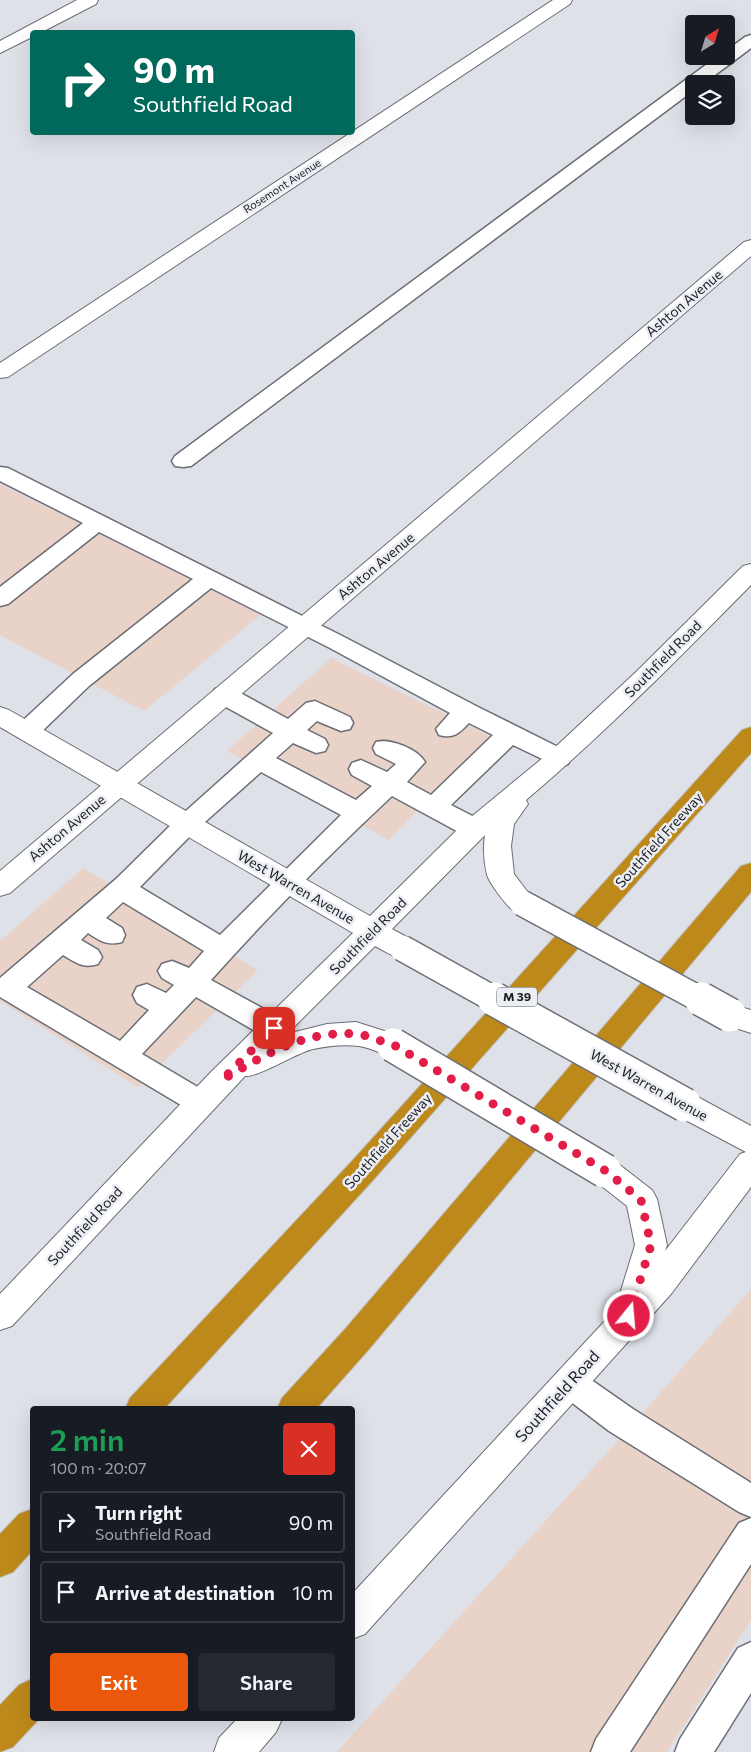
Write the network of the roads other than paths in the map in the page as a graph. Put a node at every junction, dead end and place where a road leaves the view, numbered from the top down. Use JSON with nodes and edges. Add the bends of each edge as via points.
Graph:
{"nodes":[{"id":1,"x":90,"y":0,"type":"edge"},
{"id":2,"x":564,"y":0,"type":"edge"},
{"id":3,"x":34,"y":30,"type":"edge"},
{"id":4,"x":30,"y":32,"type":"edge"},
{"id":5,"x":751,"y":40,"type":"edge"},
{"id":6,"x":0,"y":48,"type":"edge"},
{"id":7,"x":751,"y":246,"type":"edge"},
{"id":8,"x":0,"y":372,"type":"edge"},
{"id":9,"x":183,"y":461,"type":"dead end"},
{"id":10,"x":0,"y":473,"type":"edge"},
{"id":11,"x":98,"y":522,"type":"junction"},
{"id":12,"x":751,"y":571,"type":"edge"},
{"id":13,"x":209,"y":578,"type":"junction"},
{"id":14,"x":1,"y":597,"type":"edge"},
{"id":15,"x":305,"y":626,"type":"junction"},
{"id":16,"x":224,"y":695,"type":"junction"},
{"id":17,"x":467,"y":712,"type":"junction"},
{"id":18,"x":0,"y":716,"type":"edge"},
{"id":19,"x":341,"y":724,"type":"dead end"},
{"id":20,"x":448,"y":729,"type":"dead end"},
{"id":21,"x":290,"y":730,"type":"junction"},
{"id":22,"x":27,"y":731,"type":"junction"},
{"id":23,"x":510,"y":734,"type":"junction"},
{"id":24,"x":751,"y":736,"type":"edge"},
{"id":25,"x":316,"y":745,"type":"dead end"},
{"id":26,"x":385,"y":748,"type":"dead end"},
{"id":27,"x":559,"y":758,"type":"junction"},
{"id":28,"x":258,"y":759,"type":"junction"},
{"id":29,"x":361,"y":769,"type":"dead end"},
{"id":30,"x":536,"y":777,"type":"junction"},
{"id":31,"x":120,"y":784,"type":"junction"},
{"id":32,"x":389,"y":784,"type":"junction"},
{"id":33,"x":434,"y":807,"type":"junction"},
{"id":34,"x":358,"y":813,"type":"junction"},
{"id":35,"x":187,"y":824,"type":"junction"},
{"id":36,"x":475,"y":829,"type":"junction"},
{"id":37,"x":751,"y":873,"type":"edge"},
{"id":38,"x":287,"y":882,"type":"junction"},
{"id":39,"x":0,"y":886,"type":"edge"},
{"id":40,"x":122,"y":889,"type":"junction"},
{"id":41,"x":88,"y":920,"type":"junction"},
{"id":42,"x":372,"y":932,"type":"junction"},
{"id":43,"x":112,"y":935,"type":"dead end"},
{"id":44,"x":62,"y":941,"type":"junction"},
{"id":45,"x":222,"y":949,"type":"junction"},
{"id":46,"x":88,"y":957,"type":"dead end"},
{"id":47,"x":182,"y":977,"type":"junction"},
{"id":48,"x":4,"y":986,"type":"edge"},
{"id":49,"x":740,"y":1018,"type":"edge"},
{"id":50,"x":274,"y":1028,"type":"junction"},
{"id":51,"x":122,"y":1056,"type":"junction"},
{"id":52,"x":222,"y":1080,"type":"junction"},
{"id":53,"x":201,"y":1103,"type":"junction"},
{"id":54,"x":751,"y":1141,"type":"edge"},
{"id":55,"x":751,"y":1163,"type":"edge"},
{"id":56,"x":0,"y":1316,"type":"edge"},
{"id":57,"x":629,"y":1316,"type":"junction"},
{"id":58,"x":569,"y":1382,"type":"junction"},
{"id":59,"x":145,"y":1406,"type":"edge"},
{"id":60,"x":297,"y":1406,"type":"edge"},
{"id":61,"x":751,"y":1501,"type":"edge"},
{"id":62,"x":30,"y":1528,"type":"edge"},
{"id":63,"x":751,"y":1534,"type":"edge"},
{"id":64,"x":0,"y":1560,"type":"edge"},
{"id":65,"x":355,"y":1618,"type":"edge"},
{"id":66,"x":751,"y":1660,"type":"edge"},
{"id":67,"x":30,"y":1700,"type":"edge"},
{"id":68,"x":0,"y":1734,"type":"edge"},
{"id":69,"x":610,"y":1752,"type":"edge"},
{"id":70,"x":694,"y":1752,"type":"edge"}],
"edges":[{"from":1,"to":3,"type":"main road"},
{"from":2,"to":8,"type":"main road","name":"Rosemont Avenue"},
{"from":4,"to":6,"type":"main road"},
{"from":5,"to":9,"type":"lane"},
{"from":7,"to":15,"type":"main road","name":"Ashton Avenue"},
{"from":10,"to":11,"type":"lane"},
{"from":11,"to":13,"type":"lane"},
{"from":11,"to":14,"type":"lane"},
{"from":12,"to":27,"type":"main road","name":"Southfield Road","via":[[648,675]]},
{"from":13,"to":15,"type":"lane"},
{"from":13,"to":22,"type":"lane","via":[[82,680]]},
{"from":15,"to":16,"type":"main road","name":"Ashton Avenue"},
{"from":15,"to":17,"type":"lane"},
{"from":16,"to":21,"type":"lane"},
{"from":16,"to":31,"type":"main road","name":"Ashton Avenue"},
{"from":17,"to":20,"type":"lane"},
{"from":17,"to":23,"type":"lane"},
{"from":18,"to":22,"type":"main road","name":"West Warren Avenue"},
{"from":19,"to":21,"type":"lane","via":[[315,709]]},
{"from":21,"to":25,"type":"lane"},
{"from":21,"to":28,"type":"lane"},
{"from":22,"to":31,"type":"main road","name":"West Warren Avenue"},
{"from":23,"to":27,"type":"lane"},
{"from":23,"to":33,"type":"lane"},
{"from":24,"to":59,"type":"highway","name":"Southfield Freeway","number":"M 39","via":[[363,1170]]},
{"from":26,"to":32,"type":"lane","via":[[417,758]]},
{"from":27,"to":30,"type":"main road","name":"Southfield Road"},
{"from":28,"to":34,"type":"lane"},
{"from":28,"to":35,"type":"lane"},
{"from":29,"to":32,"type":"lane"},
{"from":30,"to":36,"type":"main road","name":"Southfield Road"},
{"from":30,"to":49,"type":"main road","bridge":true,"via":[[501,822],[496,846],[500,876],[522,903]]},
{"from":31,"to":35,"type":"main road","name":"West Warren Avenue"},
{"from":31,"to":39,"type":"main road","name":"Ashton Avenue"},
{"from":32,"to":33,"type":"lane"},
{"from":32,"to":34,"type":"lane"},
{"from":33,"to":36,"type":"lane"},
{"from":34,"to":38,"type":"lane"},
{"from":35,"to":38,"type":"main road","name":"West Warren Avenue"},
{"from":35,"to":40,"type":"lane"},
{"from":36,"to":42,"type":"main road","name":"Southfield Road"},
{"from":37,"to":60,"type":"highway","via":[[358,1338]]},
{"from":38,"to":42,"type":"main road","name":"West Warren Avenue"},
{"from":38,"to":45,"type":"lane"},
{"from":40,"to":41,"type":"lane"},
{"from":40,"to":45,"type":"lane"},
{"from":41,"to":43,"type":"lane"},
{"from":41,"to":44,"type":"lane"},
{"from":42,"to":50,"type":"main road","name":"Southfield Road"},
{"from":42,"to":54,"type":"main road","name":"West Warren Avenue","bridge":true},
{"from":44,"to":46,"type":"lane"},
{"from":44,"to":48,"type":"lane"},
{"from":45,"to":47,"type":"lane"},
{"from":47,"to":50,"type":"lane"},
{"from":47,"to":51,"type":"lane","via":[[158,1001]]},
{"from":48,"to":51,"type":"lane"},
{"from":50,"to":52,"type":"main road","name":"Southfield Road"},
{"from":51,"to":53,"type":"lane"},
{"from":52,"to":53,"type":"main road","name":"Southfield Road"},
{"from":52,"to":57,"type":"main road","bridge":true,"via":[[269,1053],[309,1037],[356,1034],[394,1045],[606,1171],[641,1200],[651,1245]]},
{"from":53,"to":56,"type":"main road","name":"Southfield Road"},
{"from":55,"to":57,"type":"main road","name":"Southfield Road","via":[[659,1284]]},
{"from":57,"to":58,"type":"main road","name":"Southfield Road"},
{"from":58,"to":61,"type":"lane","via":[[621,1420]]},
{"from":58,"to":65,"type":"main road","name":"Southfield Road"},
{"from":62,"to":64,"type":"highway"},
{"from":63,"to":69,"type":"lane"},
{"from":66,"to":70,"type":"lane"},
{"from":67,"to":68,"type":"highway"}]}
